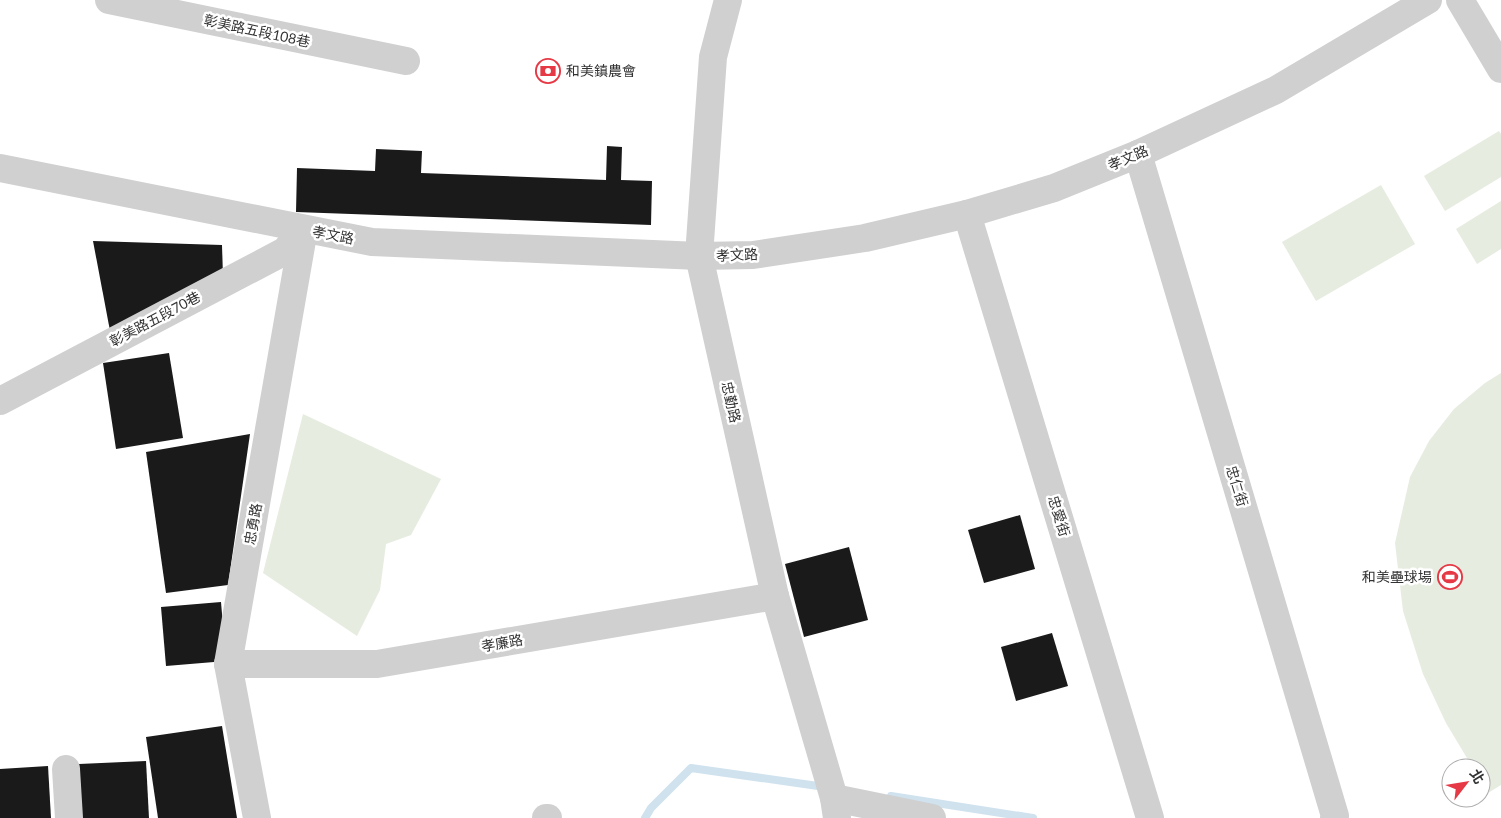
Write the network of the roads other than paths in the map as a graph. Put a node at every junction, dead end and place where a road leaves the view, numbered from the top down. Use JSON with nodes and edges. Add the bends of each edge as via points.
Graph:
{"nodes":[{"id":1,"x":109,"y":0,"type":"edge"},
{"id":2,"x":728,"y":0,"type":"edge"},
{"id":3,"x":1428,"y":0,"type":"edge"},
{"id":4,"x":1460,"y":0,"type":"edge"},
{"id":5,"x":406,"y":61,"type":"dead end"},
{"id":6,"x":1501,"y":69,"type":"edge"},
{"id":7,"x":1138,"y":154,"type":"junction"},
{"id":8,"x":0,"y":168,"type":"edge"},
{"id":9,"x":968,"y":214,"type":"junction"},
{"id":10,"x":304,"y":229,"type":"junction"},
{"id":11,"x":699,"y":256,"type":"junction"},
{"id":12,"x":0,"y":401,"type":"edge"},
{"id":13,"x":774,"y":596,"type":"junction"},
{"id":14,"x":228,"y":664,"type":"junction"},
{"id":15,"x":66,"y":769,"type":"dead end"},
{"id":16,"x":835,"y":808,"type":"edge"},
{"id":17,"x":69,"y":818,"type":"edge"},
{"id":18,"x":257,"y":818,"type":"edge"},
{"id":19,"x":932,"y":818,"type":"edge"},
{"id":20,"x":1150,"y":818,"type":"edge"},
{"id":21,"x":1334,"y":818,"type":"edge"}],
"edges":[{"from":1,"to":5,"type":"street","name":"彰美路五段108巷"},
{"from":2,"to":11,"type":"street","name":"忠勤路","via":[[713,56]]},
{"from":3,"to":7,"type":"street","name":"孝文路","via":[[1276,90]]},
{"from":4,"to":6,"type":"street"},
{"from":7,"to":9,"type":"street","name":"孝文路","via":[[1054,188]]},
{"from":7,"to":21,"type":"street","name":"忠仁街"},
{"from":8,"to":10,"type":"street","name":"孝文路"},
{"from":9,"to":11,"type":"street","name":"孝文路","via":[[865,238],[753,255]]},
{"from":9,"to":20,"type":"street","name":"忠愛街"},
{"from":10,"to":11,"type":"street","name":"孝文路","via":[[372,242]]},
{"from":10,"to":12,"type":"street","name":"彰美路五段70巷","via":[[285,251]]},
{"from":10,"to":14,"type":"street","name":"忠勇路"},
{"from":11,"to":13,"type":"street","name":"忠勤路"},
{"from":13,"to":14,"type":"street","name":"孝廉路","via":[[377,664]]},
{"from":13,"to":16,"type":"street","name":"忠勤路"},
{"from":14,"to":18,"type":"street","name":"忠勇路"},
{"from":15,"to":17,"type":"street"},
{"from":16,"to":19,"type":"street"}]}
